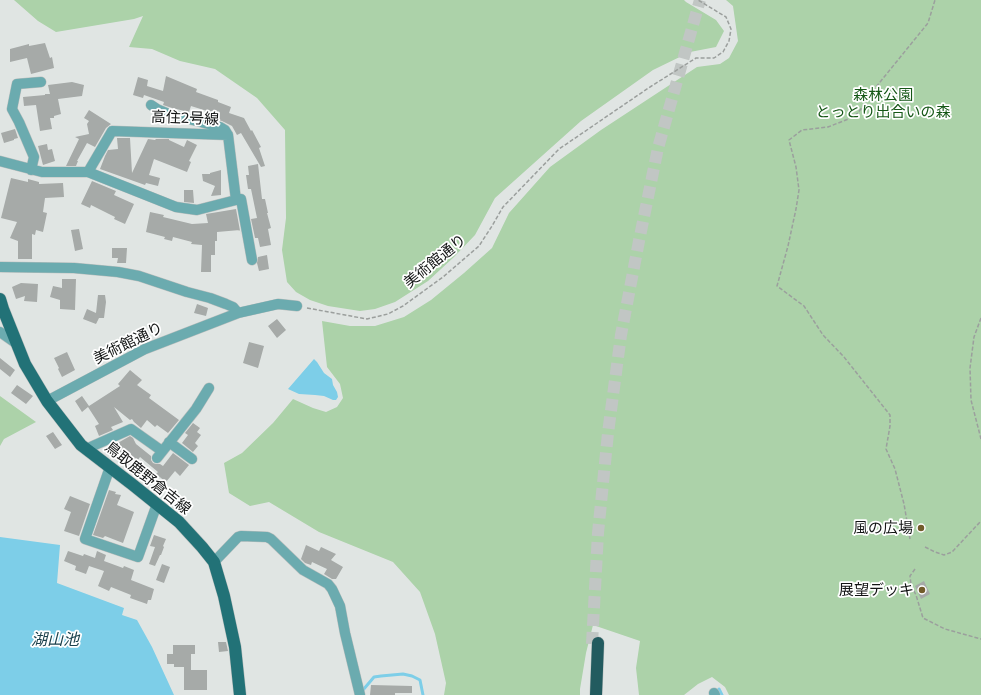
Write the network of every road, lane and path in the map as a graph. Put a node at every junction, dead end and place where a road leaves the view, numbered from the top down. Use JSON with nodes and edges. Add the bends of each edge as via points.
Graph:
{"nodes":[{"id":1,"x":698,"y":0,"type":"edge"},
{"id":2,"x":936,"y":0,"type":"edge"},
{"id":3,"x":41,"y":82,"type":"dead end"},
{"id":4,"x":151,"y":105,"type":"dead end"},
{"id":5,"x":228,"y":135,"type":"junction"},
{"id":6,"x":0,"y":161,"type":"edge"},
{"id":7,"x":31,"y":170,"type":"junction"},
{"id":8,"x":88,"y":172,"type":"junction"},
{"id":9,"x":236,"y":200,"type":"junction"},
{"id":10,"x":252,"y":260,"type":"dead end"},
{"id":11,"x":0,"y":267,"type":"edge"},
{"id":12,"x":0,"y":300,"type":"edge"},
{"id":13,"x":297,"y":306,"type":"joint"},
{"id":14,"x":238,"y":312,"type":"junction"},
{"id":15,"x":981,"y":318,"type":"edge"},
{"id":16,"x":0,"y":332,"type":"edge"},
{"id":17,"x":17,"y":344,"type":"junction"},
{"id":18,"x":209,"y":388,"type":"dead end"},
{"id":19,"x":47,"y":401,"type":"junction"},
{"id":20,"x":981,"y":439,"type":"edge"},
{"id":21,"x":169,"y":442,"type":"junction"},
{"id":22,"x":86,"y":449,"type":"junction"},
{"id":23,"x":192,"y":459,"type":"dead end"},
{"id":24,"x":110,"y":468,"type":"junction"},
{"id":25,"x":157,"y":504,"type":"junction"},
{"id":26,"x":981,"y":521,"type":"edge"},
{"id":27,"x":910,"y":539,"type":"dead end"},
{"id":28,"x":926,"y":547,"type":"dead end"},
{"id":29,"x":214,"y":562,"type":"junction"},
{"id":30,"x":915,"y":569,"type":"dead end"},
{"id":31,"x":981,"y":639,"type":"edge"},
{"id":32,"x":240,"y":695,"type":"edge"},
{"id":33,"x":360,"y":695,"type":"edge"},
{"id":34,"x":591,"y":695,"type":"edge"},
{"id":35,"x":596,"y":695,"type":"edge"}],
"edges":[{"from":1,"to":13,"type":"path","name":"美術館通り","via":[[726,17],[731,29],[729,41],[723,52],[714,58],[696,58],[559,149],[503,207],[479,246],[444,277],[403,306],[388,314],[368,319]]},
{"from":2,"to":27,"type":"path","via":[[928,23],[858,113],[828,127],[802,130],[789,140],[799,190],[777,286],[804,306],[823,335],[890,415],[886,448],[895,469]]},
{"from":3,"to":7,"type":"street","via":[[17,84],[12,109],[34,157]]},
{"from":4,"to":5,"type":"street","via":[[169,114],[220,127]]},
{"from":5,"to":8,"type":"street","name":"高住2号線","via":[[112,131]]},
{"from":5,"to":9,"type":"street","name":"高住2号線"},
{"from":6,"to":7,"type":"street"},
{"from":7,"to":8,"type":"street"},
{"from":8,"to":9,"type":"street","via":[[176,207],[198,210]]},
{"from":9,"to":10,"type":"street","via":[[241,199]]},
{"from":11,"to":14,"type":"street","via":[[74,268],[125,273],[221,302]]},
{"from":12,"to":17,"type":"main road","name":"鳥取鹿野倉吉線"},
{"from":13,"to":14,"type":"street","name":"美術館通り","via":[[278,304]]},
{"from":14,"to":19,"type":"street","name":"美術館通り","via":[[145,349]]},
{"from":15,"to":20,"type":"path","via":[[974,337],[970,368],[972,400]]},
{"from":16,"to":17,"type":"street"},
{"from":17,"to":19,"type":"main road","name":"鳥取鹿野倉吉線","via":[[25,364]]},
{"from":18,"to":21,"type":"street","via":[[196,410]]},
{"from":19,"to":22,"type":"main road","name":"鳥取鹿野倉吉線"},
{"from":21,"to":22,"type":"street","via":[[160,454],[131,429]]},
{"from":21,"to":23,"type":"street"},
{"from":22,"to":24,"type":"main road","name":"鳥取鹿野倉吉線"},
{"from":24,"to":25,"type":"main road","name":"鳥取鹿野倉吉線"},
{"from":24,"to":25,"type":"street","via":[[85,539],[138,557]]},
{"from":25,"to":29,"type":"main road","name":"鳥取鹿野倉吉線","via":[[179,522]]},
{"from":26,"to":28,"type":"path","via":[[952,552],[944,554]]},
{"from":29,"to":32,"type":"main road","name":"鳥取鹿野倉吉線","via":[[235,647]]},
{"from":29,"to":33,"type":"street","via":[[238,537],[267,537],[303,570],[328,584],[340,606]]},
{"from":30,"to":31,"type":"path","via":[[910,576],[923,618],[945,629]]},
{"from":34,"to":35,"type":"highway","via":[[595,644]]}]}
